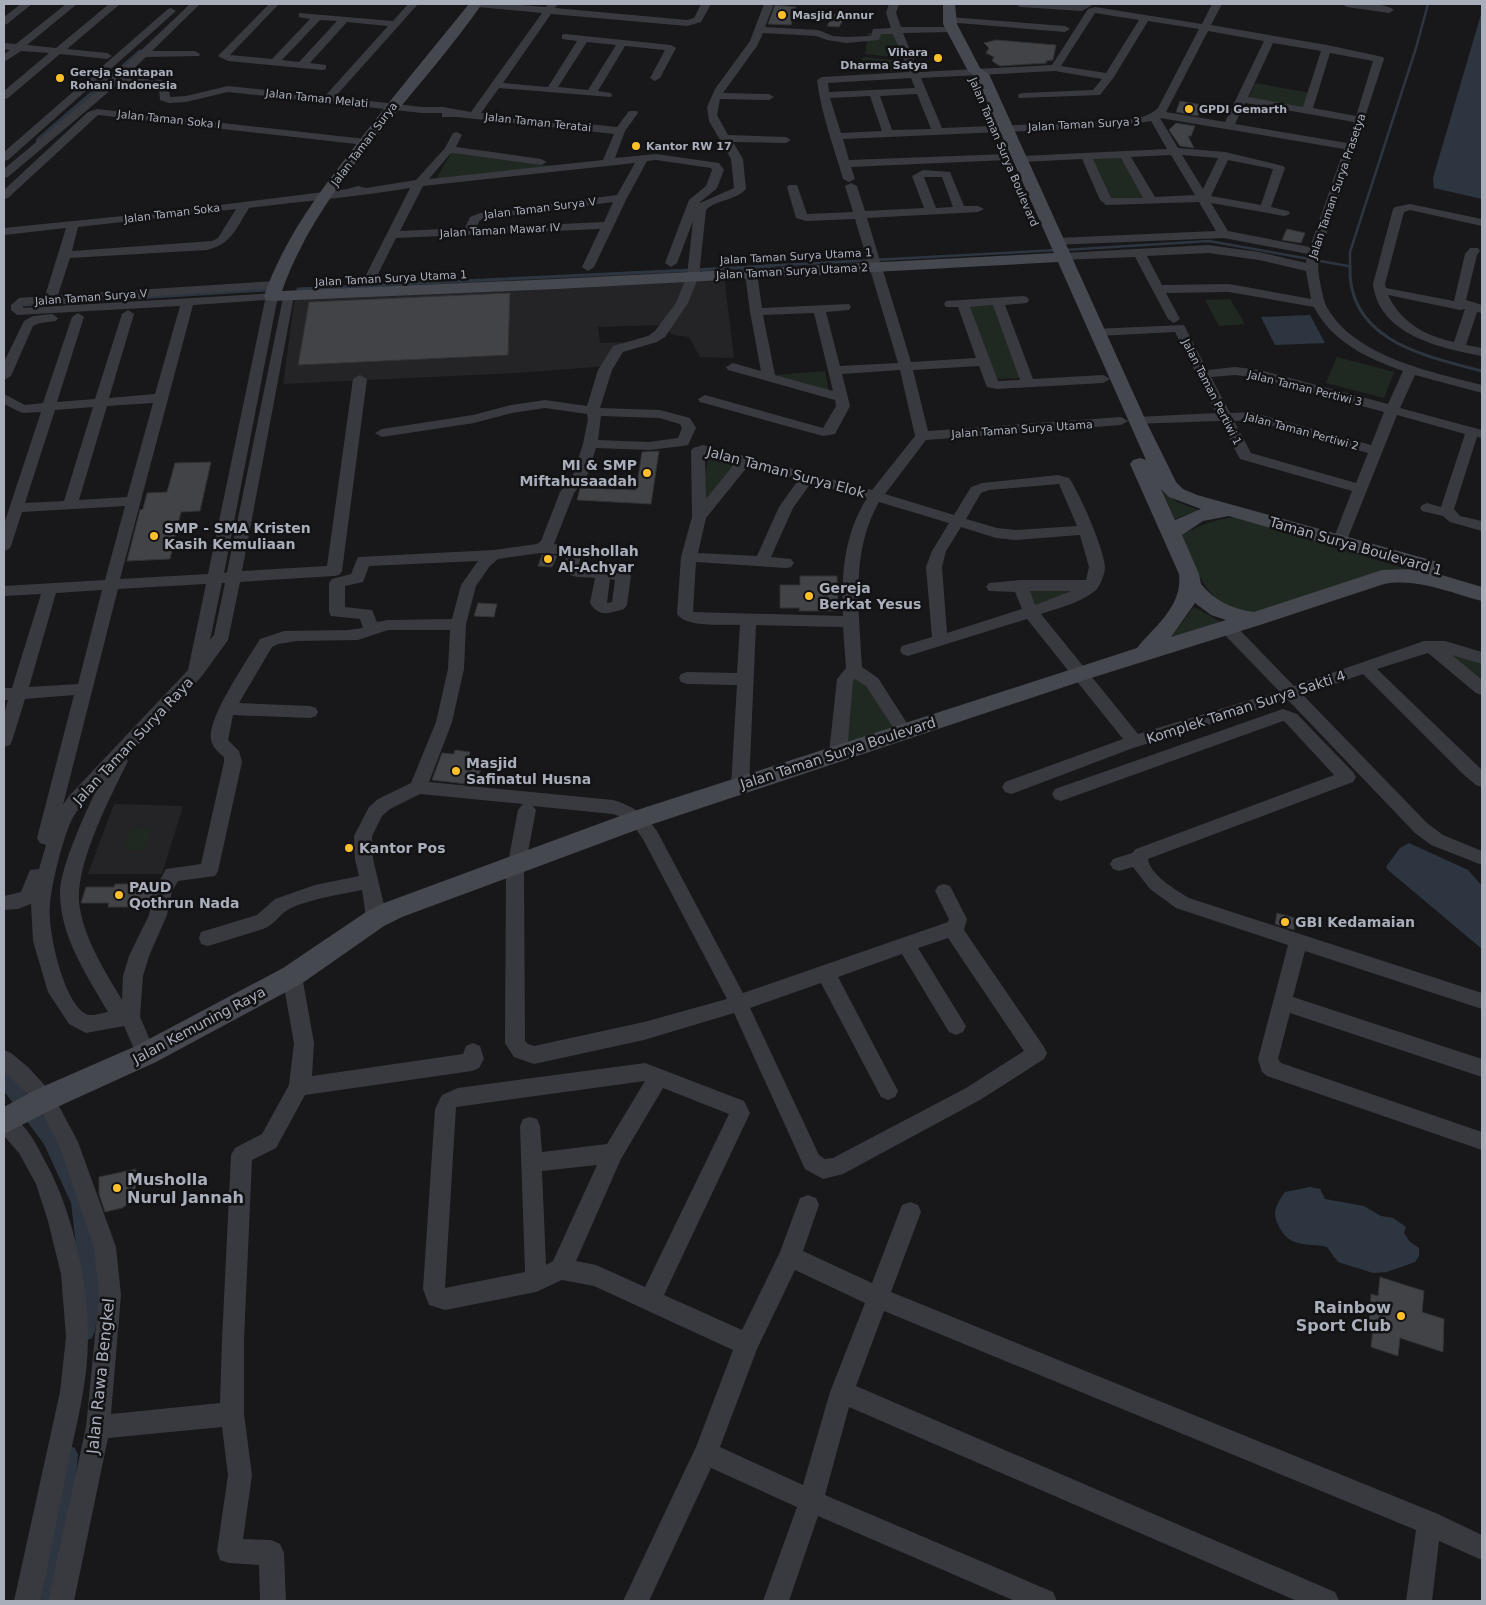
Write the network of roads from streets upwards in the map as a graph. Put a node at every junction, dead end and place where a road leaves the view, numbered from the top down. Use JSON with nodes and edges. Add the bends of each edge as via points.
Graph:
{"nodes":[{"id":1,"x":27,"y":4,"type":"edge"},
{"id":2,"x":72,"y":4,"type":"edge"},
{"id":3,"x":115,"y":4,"type":"edge"},
{"id":4,"x":166,"y":4,"type":"edge"},
{"id":5,"x":179,"y":4,"type":"edge"},
{"id":6,"x":195,"y":4,"type":"edge"},
{"id":7,"x":274,"y":4,"type":"edge"},
{"id":8,"x":413,"y":4,"type":"edge"},
{"id":9,"x":482,"y":4,"type":"edge"},
{"id":10,"x":706,"y":4,"type":"edge"},
{"id":11,"x":769,"y":4,"type":"edge"},
{"id":12,"x":894,"y":4,"type":"edge"},
{"id":13,"x":950,"y":4,"type":"edge"},
{"id":14,"x":1020,"y":4,"type":"edge"},
{"id":15,"x":1089,"y":4,"type":"edge"},
{"id":16,"x":1217,"y":4,"type":"edge"},
{"id":17,"x":1347,"y":4,"type":"edge"},
{"id":18,"x":1045,"y":5,"type":"edge"},
{"id":19,"x":550,"y":7,"type":"edge"},
{"id":20,"x":1390,"y":10,"type":"dead end"},
{"id":21,"x":302,"y":15,"type":"dead end"},
{"id":22,"x":317,"y":17,"type":"junction"},
{"id":23,"x":1146,"y":18,"type":"junction"},
{"id":24,"x":344,"y":20,"type":"junction"},
{"id":25,"x":4,"y":22,"type":"edge"},
{"id":26,"x":160,"y":22,"type":"junction"},
{"id":27,"x":173,"y":24,"type":"junction"},
{"id":28,"x":395,"y":24,"type":"junction"},
{"id":29,"x":950,"y":24,"type":"junction"},
{"id":30,"x":1204,"y":25,"type":"junction"},
{"id":31,"x":1065,"y":29,"type":"dead end"},
{"id":32,"x":760,"y":30,"type":"junction"},
{"id":33,"x":897,"y":30,"type":"junction"},
{"id":34,"x":565,"y":37,"type":"dead end"},
{"id":35,"x":1270,"y":38,"type":"junction"},
{"id":36,"x":583,"y":40,"type":"junction"},
{"id":37,"x":622,"y":44,"type":"junction"},
{"id":38,"x":4,"y":46,"type":"edge"},
{"id":39,"x":18,"y":48,"type":"junction"},
{"id":40,"x":1327,"y":48,"type":"junction"},
{"id":41,"x":57,"y":51,"type":"junction"},
{"id":42,"x":143,"y":54,"type":"junction"},
{"id":43,"x":195,"y":54,"type":"dead end"},
{"id":44,"x":106,"y":56,"type":"junction"},
{"id":45,"x":4,"y":59,"type":"edge"},
{"id":46,"x":276,"y":62,"type":"junction"},
{"id":47,"x":303,"y":64,"type":"junction"},
{"id":48,"x":322,"y":67,"type":"dead end"},
{"id":49,"x":1055,"y":68,"type":"junction"},
{"id":50,"x":975,"y":71,"type":"junction"},
{"id":51,"x":914,"y":74,"type":"junction"},
{"id":52,"x":1109,"y":77,"type":"junction"},
{"id":53,"x":94,"y":78,"type":"junction"},
{"id":54,"x":655,"y":78,"type":"dead end"},
{"id":55,"x":115,"y":80,"type":"junction"},
{"id":56,"x":496,"y":85,"type":"junction"},
{"id":57,"x":552,"y":90,"type":"junction"},
{"id":58,"x":921,"y":91,"type":"junction"},
{"id":59,"x":874,"y":93,"type":"junction"},
{"id":60,"x":591,"y":94,"type":"junction"},
{"id":61,"x":607,"y":95,"type":"dead end"},
{"id":62,"x":824,"y":95,"type":"junction"},
{"id":63,"x":4,"y":96,"type":"edge"},
{"id":64,"x":716,"y":96,"type":"junction"},
{"id":65,"x":1023,"y":96,"type":"dead end"},
{"id":66,"x":769,"y":97,"type":"dead end"},
{"id":67,"x":328,"y":99,"type":"junction"},
{"id":68,"x":1242,"y":99,"type":"junction"},
{"id":69,"x":400,"y":107,"type":"junction"},
{"id":70,"x":1307,"y":110,"type":"junction"},
{"id":71,"x":633,"y":113,"type":"dead end"},
{"id":72,"x":1156,"y":115,"type":"junction"},
{"id":73,"x":474,"y":116,"type":"junction"},
{"id":74,"x":1360,"y":120,"type":"junction"},
{"id":75,"x":1229,"y":126,"type":"junction"},
{"id":76,"x":1001,"y":129,"type":"junction"},
{"id":77,"x":620,"y":131,"type":"junction"},
{"id":78,"x":938,"y":132,"type":"junction"},
{"id":79,"x":888,"y":134,"type":"junction"},
{"id":80,"x":457,"y":135,"type":"dead end"},
{"id":81,"x":836,"y":136,"type":"junction"},
{"id":82,"x":725,"y":138,"type":"junction"},
{"id":83,"x":786,"y":140,"type":"dead end"},
{"id":84,"x":365,"y":142,"type":"junction"},
{"id":85,"x":4,"y":144,"type":"edge"},
{"id":86,"x":1350,"y":147,"type":"junction"},
{"id":87,"x":449,"y":150,"type":"junction"},
{"id":88,"x":1175,"y":151,"type":"junction"},
{"id":89,"x":1124,"y":154,"type":"junction"},
{"id":90,"x":1225,"y":155,"type":"junction"},
{"id":91,"x":1086,"y":156,"type":"junction"},
{"id":92,"x":4,"y":158,"type":"edge"},
{"id":93,"x":644,"y":158,"type":"junction"},
{"id":94,"x":1014,"y":158,"type":"junction"},
{"id":95,"x":608,"y":161,"type":"junction"},
{"id":96,"x":844,"y":164,"type":"junction"},
{"id":97,"x":566,"y":165,"type":"junction"},
{"id":98,"x":4,"y":175,"type":"edge"},
{"id":99,"x":421,"y":183,"type":"junction"},
{"id":100,"x":793,"y":187,"type":"dead end"},
{"id":101,"x":338,"y":194,"type":"junction"},
{"id":102,"x":4,"y":196,"type":"edge"},
{"id":103,"x":621,"y":198,"type":"junction"},
{"id":104,"x":1204,"y":198,"type":"junction"},
{"id":105,"x":1151,"y":201,"type":"junction"},
{"id":106,"x":245,"y":205,"type":"junction"},
{"id":107,"x":978,"y":209,"type":"dead end"},
{"id":108,"x":1265,"y":209,"type":"junction"},
{"id":109,"x":960,"y":210,"type":"junction"},
{"id":110,"x":931,"y":211,"type":"junction"},
{"id":111,"x":1284,"y":213,"type":"dead end"},
{"id":112,"x":860,"y":214,"type":"junction"},
{"id":113,"x":1482,"y":222,"type":"edge"},
{"id":114,"x":73,"y":224,"type":"junction"},
{"id":115,"x":607,"y":225,"type":"junction"},
{"id":116,"x":4,"y":231,"type":"edge"},
{"id":117,"x":469,"y":232,"type":"junction"},
{"id":118,"x":393,"y":234,"type":"junction"},
{"id":119,"x":1224,"y":234,"type":"junction"},
{"id":120,"x":1475,"y":249,"type":"edge"},
{"id":121,"x":1054,"y":250,"type":"junction"},
{"id":122,"x":1139,"y":253,"type":"junction"},
{"id":123,"x":65,"y":255,"type":"junction"},
{"id":124,"x":875,"y":259,"type":"junction"},
{"id":125,"x":1312,"y":260,"type":"junction"},
{"id":126,"x":671,"y":263,"type":"junction"},
{"id":127,"x":588,"y":267,"type":"junction"},
{"id":128,"x":694,"y":269,"type":"junction"},
{"id":129,"x":751,"y":273,"type":"junction"},
{"id":130,"x":370,"y":279,"type":"junction"},
{"id":131,"x":1379,"y":286,"type":"junction"},
{"id":132,"x":1158,"y":289,"type":"junction"},
{"id":133,"x":281,"y":290,"type":"junction"},
{"id":134,"x":50,"y":300,"type":"junction"},
{"id":135,"x":1023,"y":300,"type":"dead end"},
{"id":136,"x":998,"y":302,"type":"junction"},
{"id":137,"x":1319,"y":304,"type":"junction"},
{"id":138,"x":1470,"y":305,"type":"edge"},
{"id":139,"x":186,"y":306,"type":"junction"},
{"id":140,"x":845,"y":307,"type":"dead end"},
{"id":141,"x":819,"y":309,"type":"junction"},
{"id":142,"x":756,"y":312,"type":"junction"},
{"id":143,"x":128,"y":314,"type":"junction"},
{"id":144,"x":78,"y":317,"type":"junction"},
{"id":145,"x":1177,"y":323,"type":"junction"},
{"id":146,"x":1098,"y":332,"type":"junction"},
{"id":147,"x":1459,"y":347,"type":"junction"},
{"id":148,"x":1482,"y":352,"type":"edge"},
{"id":149,"x":982,"y":362,"type":"junction"},
{"id":150,"x":906,"y":366,"type":"junction"},
{"id":151,"x":733,"y":367,"type":"dead end"},
{"id":152,"x":834,"y":370,"type":"junction"},
{"id":153,"x":1410,"y":370,"type":"junction"},
{"id":154,"x":1204,"y":374,"type":"junction"},
{"id":155,"x":4,"y":376,"type":"edge"},
{"id":156,"x":769,"y":377,"type":"junction"},
{"id":157,"x":360,"y":379,"type":"dead end"},
{"id":158,"x":1103,"y":379,"type":"junction"},
{"id":159,"x":1028,"y":383,"type":"junction"},
{"id":160,"x":1482,"y":389,"type":"edge"},
{"id":161,"x":840,"y":397,"type":"junction"},
{"id":162,"x":4,"y":398,"type":"edge"},
{"id":163,"x":161,"y":398,"type":"junction"},
{"id":164,"x":705,"y":399,"type":"dead end"},
{"id":165,"x":101,"y":403,"type":"junction"},
{"id":166,"x":49,"y":407,"type":"junction"},
{"id":167,"x":592,"y":409,"type":"junction"},
{"id":168,"x":1399,"y":412,"type":"junction"},
{"id":169,"x":1224,"y":416,"type":"junction"},
{"id":170,"x":264,"y":418,"type":"junction"},
{"id":171,"x":247,"y":419,"type":"junction"},
{"id":172,"x":1129,"y":421,"type":"junction"},
{"id":173,"x":382,"y":433,"type":"dead end"},
{"id":174,"x":1477,"y":433,"type":"edge"},
{"id":175,"x":922,"y":436,"type":"junction"},
{"id":176,"x":590,"y":444,"type":"junction"},
{"id":177,"x":1376,"y":451,"type":"junction"},
{"id":178,"x":744,"y":461,"type":"junction"},
{"id":179,"x":1058,"y":466,"type":"dead end"},
{"id":180,"x":807,"y":478,"type":"junction"},
{"id":181,"x":1064,"y":481,"type":"junction"},
{"id":182,"x":1360,"y":490,"type":"junction"},
{"id":183,"x":877,"y":496,"type":"junction"},
{"id":184,"x":134,"y":501,"type":"junction"},
{"id":185,"x":70,"y":505,"type":"junction"},
{"id":186,"x":16,"y":508,"type":"junction"},
{"id":187,"x":1427,"y":508,"type":"dead end"},
{"id":188,"x":1229,"y":511,"type":"junction"},
{"id":189,"x":1448,"y":513,"type":"junction"},
{"id":190,"x":699,"y":517,"type":"junction"},
{"id":191,"x":958,"y":522,"type":"junction"},
{"id":192,"x":1482,"y":526,"type":"edge"},
{"id":193,"x":1084,"y":530,"type":"junction"},
{"id":194,"x":1171,"y":534,"type":"junction"},
{"id":195,"x":1346,"y":542,"type":"junction"},
{"id":196,"x":239,"y":545,"type":"junction"},
{"id":197,"x":4,"y":546,"type":"edge"},
{"id":198,"x":220,"y":547,"type":"junction"},
{"id":199,"x":541,"y":548,"type":"junction"},
{"id":200,"x":494,"y":556,"type":"junction"},
{"id":201,"x":688,"y":556,"type":"junction"},
{"id":202,"x":762,"y":561,"type":"junction"},
{"id":203,"x":786,"y":563,"type":"dead end"},
{"id":204,"x":234,"y":574,"type":"junction"},
{"id":205,"x":603,"y":574,"type":"dead end"},
{"id":206,"x":215,"y":575,"type":"junction"},
{"id":207,"x":112,"y":581,"type":"junction"},
{"id":208,"x":1482,"y":581,"type":"edge"},
{"id":209,"x":4,"y":584,"type":"edge"},
{"id":210,"x":1358,"y":584,"type":"junction"},
{"id":211,"x":1020,"y":585,"type":"junction"},
{"id":212,"x":1092,"y":585,"type":"junction"},
{"id":213,"x":994,"y":586,"type":"dead end"},
{"id":214,"x":1191,"y":587,"type":"junction"},
{"id":215,"x":50,"y":588,"type":"junction"},
{"id":216,"x":4,"y":591,"type":"edge"},
{"id":217,"x":1482,"y":594,"type":"edge"},
{"id":218,"x":1030,"y":611,"type":"junction"},
{"id":219,"x":748,"y":619,"type":"junction"},
{"id":220,"x":1255,"y":619,"type":"junction"},
{"id":221,"x":852,"y":622,"type":"junction"},
{"id":222,"x":458,"y":624,"type":"junction"},
{"id":223,"x":1227,"y":627,"type":"junction"},
{"id":224,"x":372,"y":630,"type":"junction"},
{"id":225,"x":940,"y":640,"type":"junction"},
{"id":226,"x":1431,"y":646,"type":"junction"},
{"id":227,"x":908,"y":650,"type":"dead end"},
{"id":228,"x":1144,"y":653,"type":"junction"},
{"id":229,"x":1482,"y":658,"type":"edge"},
{"id":230,"x":1367,"y":669,"type":"junction"},
{"id":231,"x":854,"y":670,"type":"junction"},
{"id":232,"x":196,"y":672,"type":"junction"},
{"id":233,"x":1080,"y":673,"type":"junction"},
{"id":234,"x":687,"y":678,"type":"dead end"},
{"id":235,"x":746,"y":679,"type":"junction"},
{"id":236,"x":84,"y":689,"type":"junction"},
{"id":237,"x":1482,"y":689,"type":"edge"},
{"id":238,"x":11,"y":693,"type":"edge"},
{"id":239,"x":1291,"y":694,"type":"junction"},
{"id":240,"x":229,"y":709,"type":"junction"},
{"id":241,"x":310,"y":712,"type":"dead end"},
{"id":242,"x":904,"y":731,"type":"junction"},
{"id":243,"x":4,"y":741,"type":"edge"},
{"id":244,"x":128,"y":742,"type":"junction"},
{"id":245,"x":1135,"y":742,"type":"junction"},
{"id":246,"x":838,"y":753,"type":"junction"},
{"id":247,"x":1481,"y":774,"type":"edge"},
{"id":248,"x":740,"y":786,"type":"junction"},
{"id":249,"x":418,"y":787,"type":"junction"},
{"id":250,"x":1012,"y":787,"type":"dead end"},
{"id":251,"x":1061,"y":794,"type":"dead end"},
{"id":252,"x":527,"y":810,"type":"dead end"},
{"id":253,"x":639,"y":819,"type":"junction"},
{"id":254,"x":1138,"y":858,"type":"junction"},
{"id":255,"x":1482,"y":858,"type":"edge"},
{"id":256,"x":525,"y":860,"type":"junction"},
{"id":257,"x":1119,"y":864,"type":"dead end"},
{"id":258,"x":944,"y":891,"type":"dead end"},
{"id":259,"x":4,"y":903,"type":"edge"},
{"id":260,"x":379,"y":904,"type":"junction"},
{"id":261,"x":954,"y":931,"type":"junction"},
{"id":262,"x":208,"y":938,"type":"dead end"},
{"id":263,"x":1298,"y":941,"type":"junction"},
{"id":264,"x":906,"y":945,"type":"junction"},
{"id":265,"x":825,"y":972,"type":"junction"},
{"id":266,"x":292,"y":976,"type":"junction"},
{"id":267,"x":1482,"y":1001,"type":"edge"},
{"id":268,"x":1282,"y":1002,"type":"junction"},
{"id":269,"x":739,"y":1004,"type":"junction"},
{"id":270,"x":126,"y":1018,"type":"junction"},
{"id":271,"x":956,"y":1026,"type":"dead end"},
{"id":272,"x":473,"y":1052,"type":"dead end"},
{"id":273,"x":146,"y":1054,"type":"junction"},
{"id":274,"x":4,"y":1059,"type":"edge"},
{"id":275,"x":1482,"y":1068,"type":"edge"},
{"id":276,"x":659,"y":1077,"type":"junction"},
{"id":277,"x":299,"y":1086,"type":"junction"},
{"id":278,"x":888,"y":1091,"type":"dead end"},
{"id":279,"x":42,"y":1101,"type":"junction"},
{"id":280,"x":7,"y":1119,"type":"edge"},
{"id":281,"x":530,"y":1126,"type":"dead end"},
{"id":282,"x":1482,"y":1141,"type":"edge"},
{"id":283,"x":613,"y":1153,"type":"junction"},
{"id":284,"x":531,"y":1163,"type":"junction"},
{"id":285,"x":808,"y":1205,"type":"dead end"},
{"id":286,"x":910,"y":1212,"type":"dead end"},
{"id":287,"x":790,"y":1256,"type":"junction"},
{"id":288,"x":561,"y":1269,"type":"junction"},
{"id":289,"x":536,"y":1281,"type":"junction"},
{"id":290,"x":877,"y":1297,"type":"junction"},
{"id":291,"x":650,"y":1301,"type":"junction"},
{"id":292,"x":748,"y":1344,"type":"junction"},
{"id":293,"x":842,"y":1392,"type":"junction"},
{"id":294,"x":232,"y":1414,"type":"junction"},
{"id":295,"x":98,"y":1427,"type":"junction"},
{"id":296,"x":706,"y":1454,"type":"junction"},
{"id":297,"x":811,"y":1501,"type":"junction"},
{"id":298,"x":1430,"y":1523,"type":"junction"},
{"id":299,"x":1482,"y":1548,"type":"edge"},
{"id":300,"x":28,"y":1601,"type":"edge"},
{"id":301,"x":61,"y":1601,"type":"edge"},
{"id":302,"x":273,"y":1601,"type":"edge"},
{"id":303,"x":636,"y":1601,"type":"edge"},
{"id":304,"x":776,"y":1601,"type":"edge"},
{"id":305,"x":1044,"y":1601,"type":"edge"},
{"id":306,"x":1326,"y":1601,"type":"edge"},
{"id":307,"x":1420,"y":1601,"type":"edge"}],
"edges":[{"from":1,"to":25,"type":"street"},
{"from":2,"to":39,"type":"street"},
{"from":3,"to":41,"type":"street"},
{"from":4,"to":44,"type":"street"},
{"from":5,"to":26,"type":"street"},
{"from":6,"to":27,"type":"street"},
{"from":7,"to":46,"type":"street","via":[[223,56]]},
{"from":8,"to":28,"type":"street"},
{"from":9,"to":19,"type":"street"},
{"from":9,"to":69,"type":"street","name":"Jalan Taman Surya"},
{"from":10,"to":19,"type":"street","via":[[698,20],[688,24]]},
{"from":11,"to":32,"type":"street"},
{"from":12,"to":33,"type":"street","via":[[891,13]]},
{"from":13,"to":29,"type":"street"},
{"from":14,"to":18,"type":"street"},
{"from":15,"to":18,"type":"street","via":[[1082,8]]},
{"from":16,"to":30,"type":"street","name":"Jalan Taman Surya 3"},
{"from":17,"to":20,"type":"street"},
{"from":19,"to":56,"type":"street"},
{"from":21,"to":22,"type":"street"},
{"from":22,"to":24,"type":"street"},
{"from":22,"to":46,"type":"street"},
{"from":23,"to":30,"type":"street"},
{"from":23,"to":49,"type":"street","via":[[1091,11]]},
{"from":23,"to":52,"type":"street"},
{"from":24,"to":28,"type":"street"},
{"from":24,"to":47,"type":"street"},
{"from":26,"to":27,"type":"street"},
{"from":26,"to":53,"type":"street"},
{"from":27,"to":42,"type":"street"},
{"from":28,"to":67,"type":"street"},
{"from":29,"to":31,"type":"street"},
{"from":29,"to":33,"type":"street"},
{"from":29,"to":50,"type":"street","name":"Jalan Taman Surya Boulevard"},
{"from":30,"to":35,"type":"street"},
{"from":30,"to":72,"type":"street","name":"Jalan Taman Surya 3"},
{"from":32,"to":33,"type":"street","via":[[818,33],[826,38],[862,40],[876,38],[876,31]]},
{"from":32,"to":64,"type":"street"},
{"from":33,"to":51,"type":"street"},
{"from":34,"to":36,"type":"street"},
{"from":35,"to":40,"type":"street"},
{"from":35,"to":68,"type":"street"},
{"from":36,"to":37,"type":"street"},
{"from":36,"to":57,"type":"street"},
{"from":37,"to":54,"type":"street","via":[[672,48]]},
{"from":37,"to":60,"type":"street"},
{"from":38,"to":39,"type":"street"},
{"from":39,"to":41,"type":"street"},
{"from":39,"to":45,"type":"street"},
{"from":40,"to":70,"type":"street"},
{"from":40,"to":74,"type":"street","name":"Jalan Taman Surya Prasetya","via":[[1379,59]]},
{"from":41,"to":44,"type":"street"},
{"from":41,"to":63,"type":"street"},
{"from":42,"to":43,"type":"street"},
{"from":42,"to":55,"type":"street"},
{"from":44,"to":85,"type":"street"},
{"from":46,"to":47,"type":"street"},
{"from":47,"to":48,"type":"street"},
{"from":49,"to":50,"type":"street"},
{"from":49,"to":52,"type":"street"},
{"from":50,"to":51,"type":"street"},
{"from":50,"to":76,"type":"street","name":"Jalan Taman Surya Boulevard","via":[[982,74]]},
{"from":51,"to":58,"type":"street"},
{"from":51,"to":62,"type":"street","via":[[825,79],[821,82]]},
{"from":52,"to":65,"type":"street","via":[[1094,94]]},
{"from":53,"to":55,"type":"street"},
{"from":53,"to":92,"type":"street"},
{"from":55,"to":67,"type":"street","name":"Jalan Taman Melati","via":[[158,82],[164,88],[164,98],[169,100],[228,90]]},
{"from":55,"to":98,"type":"street"},
{"from":56,"to":57,"type":"street"},
{"from":56,"to":73,"type":"street"},
{"from":57,"to":60,"type":"street"},
{"from":58,"to":59,"type":"street"},
{"from":58,"to":78,"type":"street"},
{"from":59,"to":62,"type":"street"},
{"from":59,"to":79,"type":"street"},
{"from":60,"to":61,"type":"street"},
{"from":62,"to":81,"type":"street"},
{"from":64,"to":66,"type":"street"},
{"from":64,"to":82,"type":"street","via":[[712,115]]},
{"from":67,"to":69,"type":"street","name":"Jalan Taman Melati"},
{"from":68,"to":70,"type":"street"},
{"from":68,"to":75,"type":"street"},
{"from":69,"to":73,"type":"street","name":"Jalan Taman Teratai","via":[[434,114]]},
{"from":69,"to":84,"type":"street","name":"Jalan Taman Surya"},
{"from":69,"to":101,"type":"street","name":"Jalan Taman Surya"},
{"from":70,"to":74,"type":"street"},
{"from":71,"to":77,"type":"street"},
{"from":72,"to":75,"type":"street"},
{"from":72,"to":76,"type":"street","name":"Jalan Taman Surya 3","via":[[1140,122]]},
{"from":72,"to":88,"type":"street"},
{"from":73,"to":77,"type":"street","name":"Jalan Taman Teratai"},
{"from":74,"to":86,"type":"street","name":"Jalan Taman Surya Prasetya"},
{"from":75,"to":86,"type":"street"},
{"from":76,"to":78,"type":"street","name":"Jalan Taman Surya 3"},
{"from":76,"to":94,"type":"street","name":"Jalan Taman Surya Boulevard"},
{"from":77,"to":95,"type":"street"},
{"from":78,"to":79,"type":"street","name":"Jalan Taman Surya 3"},
{"from":79,"to":81,"type":"street","name":"Jalan Taman Surya 3"},
{"from":80,"to":87,"type":"street"},
{"from":81,"to":96,"type":"street"},
{"from":82,"to":83,"type":"street"},
{"from":82,"to":128,"type":"street","via":[[736,158],[740,189],[736,194],[710,201],[700,209]]},
{"from":84,"to":101,"type":"street","name":"Jalan Taman Surya"},
{"from":84,"to":102,"type":"street","name":"Jalan Taman Soka I","via":[[97,112]]},
{"from":86,"to":125,"type":"street","name":"Jalan Taman Surya Prasetya"},
{"from":87,"to":97,"type":"street"},
{"from":87,"to":99,"type":"street","via":[[444,152]]},
{"from":88,"to":89,"type":"street"},
{"from":88,"to":90,"type":"street"},
{"from":88,"to":104,"type":"street"},
{"from":89,"to":91,"type":"street"},
{"from":89,"to":105,"type":"street"},
{"from":90,"to":104,"type":"street"},
{"from":90,"to":108,"type":"street","via":[[1282,168]]},
{"from":91,"to":94,"type":"street"},
{"from":91,"to":105,"type":"street","via":[[1106,202]]},
{"from":93,"to":95,"type":"street"},
{"from":93,"to":103,"type":"street"},
{"from":93,"to":126,"type":"street","via":[[679,158],[718,168],[711,188],[695,200]]},
{"from":94,"to":96,"type":"street"},
{"from":94,"to":121,"type":"street","name":"Jalan Taman Surya Boulevard"},
{"from":95,"to":97,"type":"street"},
{"from":96,"to":112,"type":"street"},
{"from":97,"to":99,"type":"street","name":"Jalan Taman Soka"},
{"from":99,"to":101,"type":"street","name":"Jalan Taman Soka"},
{"from":99,"to":118,"type":"street"},
{"from":100,"to":112,"type":"street","via":[[803,218]]},
{"from":101,"to":106,"type":"street","name":"Jalan Taman Soka"},
{"from":101,"to":133,"type":"street","name":"Jalan Taman Surya","via":[[300,235]]},
{"from":103,"to":115,"type":"street"},
{"from":103,"to":117,"type":"street","name":"Jalan Taman Surya V","via":[[480,216],[474,219]]},
{"from":104,"to":105,"type":"street"},
{"from":104,"to":108,"type":"street"},
{"from":104,"to":119,"type":"street"},
{"from":106,"to":114,"type":"street","name":"Jalan Taman Soka"},
{"from":106,"to":123,"type":"street","via":[[216,244]]},
{"from":107,"to":109,"type":"street"},
{"from":108,"to":111,"type":"street"},
{"from":109,"to":110,"type":"street"},
{"from":109,"to":110,"type":"street","via":[[946,174],[923,173],[918,176]]},
{"from":110,"to":112,"type":"street"},
{"from":112,"to":124,"type":"street"},
{"from":113,"to":131,"type":"street","via":[[1410,207],[1399,209]]},
{"from":114,"to":116,"type":"street","name":"Jalan Taman Soka"},
{"from":114,"to":123,"type":"street"},
{"from":115,"to":117,"type":"street","name":"Jalan Taman Mawar IV"},
{"from":115,"to":127,"type":"street"},
{"from":117,"to":118,"type":"street","name":"Jalan Taman Mawar IV"},
{"from":118,"to":130,"type":"street"},
{"from":119,"to":121,"type":"street"},
{"from":119,"to":125,"type":"street"},
{"from":120,"to":138,"type":"street","via":[[1471,254]]},
{"from":121,"to":122,"type":"street","name":"Jalan Taman Surya Utama 2"},
{"from":121,"to":124,"type":"street","name":"Jalan Taman Surya Utama 2"},
{"from":121,"to":146,"type":"street","name":"Jalan Taman Surya Boulevard"},
{"from":121,"to":158,"type":"street","name":"Jalan Taman Surya Boulevard"},
{"from":122,"to":125,"type":"street","name":"Jalan Taman Surya Utama 2","via":[[1214,249]]},
{"from":122,"to":132,"type":"street","name":"Jalan Taman Pertiwi 1"},
{"from":123,"to":134,"type":"street"},
{"from":124,"to":128,"type":"street","name":"Jalan Taman Surya Utama 1"},
{"from":124,"to":129,"type":"street","name":"Jalan Taman Surya Utama 2"},
{"from":124,"to":150,"type":"street"},
{"from":125,"to":137,"type":"street","name":"Jalan Taman Surya Prasetya"},
{"from":126,"to":127,"type":"street","name":"Jalan Taman Surya Utama 1"},
{"from":126,"to":128,"type":"street","name":"Jalan Taman Surya Utama 1"},
{"from":127,"to":130,"type":"street","name":"Jalan Taman Surya Utama 1"},
{"from":128,"to":129,"type":"street","name":"Jalan Taman Surya Utama 2"},
{"from":128,"to":133,"type":"street","name":"Jalan Taman Surya Utama 2"},
{"from":128,"to":167,"type":"street","via":[[682,303],[660,334],[618,349],[605,370]]},
{"from":129,"to":142,"type":"street"},
{"from":130,"to":133,"type":"street","name":"Jalan Taman Surya Utama 1"},
{"from":131,"to":138,"type":"street","via":[[1460,306]]},
{"from":131,"to":147,"type":"street","via":[[1380,296],[1398,322],[1409,331]]},
{"from":132,"to":137,"type":"street","via":[[1229,288]]},
{"from":132,"to":145,"type":"street","name":"Jalan Taman Pertiwi 1"},
{"from":133,"to":134,"type":"street","name":"Jalan Taman Surya V"},
{"from":133,"to":139,"type":"street","name":"Jalan Taman Surya V"},
{"from":133,"to":170,"type":"street","name":"Jalan Taman Surya Raya"},
{"from":133,"to":171,"type":"street","name":"Jalan Taman Surya Raya"},
{"from":134,"to":139,"type":"street","name":"Jalan Taman Surya V","via":[[22,301],[17,310]]},
{"from":135,"to":136,"type":"street"},
{"from":136,"to":149,"type":"street","via":[[957,304]]},
{"from":136,"to":159,"type":"street"},
{"from":137,"to":153,"type":"street","name":"Jalan Taman Surya Prasetya","via":[[1328,320],[1361,348]]},
{"from":138,"to":147,"type":"street"},
{"from":139,"to":143,"type":"street"},
{"from":139,"to":163,"type":"street"},
{"from":140,"to":141,"type":"street"},
{"from":141,"to":142,"type":"street"},
{"from":141,"to":152,"type":"street"},
{"from":142,"to":156,"type":"street"},
{"from":143,"to":144,"type":"street"},
{"from":143,"to":165,"type":"street"},
{"from":144,"to":155,"type":"street","via":[[28,324]]},
{"from":144,"to":166,"type":"street"},
{"from":145,"to":146,"type":"street"},
{"from":145,"to":154,"type":"street","name":"Jalan Taman Pertiwi 1"},
{"from":146,"to":172,"type":"street","name":"Jalan Taman Surya Boulevard"},
{"from":147,"to":148,"type":"street"},
{"from":149,"to":150,"type":"street"},
{"from":149,"to":159,"type":"street","via":[[991,385]]},
{"from":150,"to":152,"type":"street"},
{"from":150,"to":175,"type":"street"},
{"from":151,"to":156,"type":"street"},
{"from":152,"to":161,"type":"street"},
{"from":153,"to":160,"type":"street","name":"Jalan Taman Surya Prasetya"},
{"from":153,"to":168,"type":"street"},
{"from":154,"to":168,"type":"street","name":"Jalan Taman Pertiwi 3","via":[[1248,372]]},
{"from":154,"to":169,"type":"street","name":"Jalan Taman Pertiwi 1"},
{"from":156,"to":161,"type":"street"},
{"from":157,"to":204,"type":"street","via":[[334,571]]},
{"from":158,"to":159,"type":"street"},
{"from":158,"to":172,"type":"street","name":"Jalan Taman Surya Boulevard"},
{"from":161,"to":164,"type":"street","via":[[843,406],[827,433]]},
{"from":162,"to":166,"type":"street","via":[[22,409]]},
{"from":163,"to":165,"type":"street"},
{"from":163,"to":184,"type":"street"},
{"from":165,"to":166,"type":"street"},
{"from":165,"to":185,"type":"street"},
{"from":166,"to":186,"type":"street"},
{"from":167,"to":173,"type":"street","via":[[544,404]]},
{"from":167,"to":176,"type":"street","via":[[595,419]]},
{"from":167,"to":176,"type":"street","via":[[610,413],[660,414],[685,421],[689,430],[683,442],[649,446]]},
{"from":168,"to":174,"type":"street","name":"Jalan Taman Pertiwi 3"},
{"from":168,"to":177,"type":"street"},
{"from":169,"to":172,"type":"street","name":"Jalan Taman Pertiwi 2"},
{"from":169,"to":177,"type":"street","name":"Jalan Taman Pertiwi 2","via":[[1251,416]]},
{"from":169,"to":182,"type":"street","name":"Jalan Taman Pertiwi 1","via":[[1245,456]]},
{"from":170,"to":171,"type":"street"},
{"from":170,"to":196,"type":"street","name":"Jalan Taman Surya Raya"},
{"from":171,"to":198,"type":"street","name":"Jalan Taman Surya Raya"},
{"from":172,"to":175,"type":"street","name":"Jalan Taman Surya Utama"},
{"from":172,"to":188,"type":"street","name":"Jalan Taman Surya Boulevard","via":[[1172,489],[1190,499]]},
{"from":172,"to":194,"type":"street","name":"Jalan Taman Surya Boulevard"},
{"from":174,"to":189,"type":"street"},
{"from":175,"to":183,"type":"street"},
{"from":176,"to":199,"type":"street","via":[[580,476],[567,492],[547,543]]},
{"from":177,"to":182,"type":"street"},
{"from":178,"to":180,"type":"street","name":"Jalan Taman Surya Elok"},
{"from":178,"to":190,"type":"street"},
{"from":178,"to":190,"type":"street","name":"Jalan Taman Surya Elok","via":[[703,449],[698,451]]},
{"from":179,"to":181,"type":"street"},
{"from":180,"to":183,"type":"street","name":"Jalan Taman Surya Elok"},
{"from":180,"to":202,"type":"street","via":[[786,507]]},
{"from":181,"to":191,"type":"street","via":[[979,487]]},
{"from":181,"to":193,"type":"street"},
{"from":182,"to":195,"type":"street"},
{"from":183,"to":191,"type":"street","name":"Jalan Taman Surya Elok"},
{"from":183,"to":221,"type":"street","via":[[854,544],[850,571]]},
{"from":184,"to":185,"type":"street"},
{"from":184,"to":207,"type":"street"},
{"from":185,"to":186,"type":"street"},
{"from":186,"to":197,"type":"street"},
{"from":187,"to":189,"type":"street"},
{"from":188,"to":194,"type":"street","via":[[1197,516]]},
{"from":188,"to":195,"type":"street","name":"Taman Surya Boulevard 1"},
{"from":189,"to":192,"type":"street","via":[[1455,519]]},
{"from":190,"to":201,"type":"street"},
{"from":191,"to":193,"type":"street","name":"Jalan Taman Surya Elok","via":[[1007,535]]},
{"from":191,"to":225,"type":"street","via":[[939,551],[934,567]]},
{"from":193,"to":212,"type":"street","via":[[1097,569]]},
{"from":194,"to":214,"type":"street","name":"Jalan Taman Surya Boulevard","via":[[1189,574]]},
{"from":195,"to":208,"type":"street","name":"Taman Surya Boulevard 1"},
{"from":195,"to":210,"type":"street","via":[[1364,556],[1368,565]]},
{"from":196,"to":198,"type":"street"},
{"from":196,"to":204,"type":"street","name":"Jalan Taman Surya Raya"},
{"from":198,"to":206,"type":"street","name":"Jalan Taman Surya Raya"},
{"from":199,"to":200,"type":"street"},
{"from":199,"to":205,"type":"street","via":[[576,551],[571,570]]},
{"from":200,"to":222,"type":"street","via":[[484,562],[469,585]]},
{"from":200,"to":224,"type":"street","via":[[363,561],[358,578],[337,583],[337,612],[366,614]]},
{"from":201,"to":202,"type":"street"},
{"from":201,"to":219,"type":"street","via":[[685,614],[692,618]]},
{"from":202,"to":203,"type":"street"},
{"from":204,"to":206,"type":"street"},
{"from":204,"to":232,"type":"street","name":"Jalan Taman Surya Raya","via":[[222,636]]},
{"from":206,"to":207,"type":"street"},
{"from":206,"to":232,"type":"street","name":"Jalan Taman Surya Raya"},
{"from":207,"to":209,"type":"street"},
{"from":207,"to":215,"type":"street"},
{"from":207,"to":236,"type":"street"},
{"from":210,"to":217,"type":"street","name":"Taman Surya Boulevard 1","via":[[1389,575],[1410,574]]},
{"from":210,"to":220,"type":"street","name":"Taman Surya Boulevard 1"},
{"from":211,"to":212,"type":"street"},
{"from":211,"to":213,"type":"street"},
{"from":211,"to":218,"type":"street"},
{"from":212,"to":218,"type":"street","via":[[1081,593]]},
{"from":214,"to":220,"type":"street","via":[[1218,610],[1232,616]]},
{"from":214,"to":228,"type":"street","via":[[1170,624]]},
{"from":215,"to":216,"type":"street"},
{"from":215,"to":238,"type":"street"},
{"from":218,"to":225,"type":"street"},
{"from":218,"to":233,"type":"street"},
{"from":219,"to":221,"type":"street"},
{"from":219,"to":235,"type":"street"},
{"from":220,"to":223,"type":"street","name":"Jalan Taman Surya Boulevard"},
{"from":221,"to":231,"type":"street"},
{"from":222,"to":224,"type":"street","via":[[388,625]]},
{"from":222,"to":249,"type":"street","via":[[456,670],[444,722]]},
{"from":223,"to":228,"type":"street","name":"Jalan Taman Surya Boulevard"},
{"from":223,"to":239,"type":"street"},
{"from":224,"to":240,"type":"street","via":[[360,635],[303,636],[267,641]]},
{"from":225,"to":227,"type":"street"},
{"from":226,"to":229,"type":"street","name":"Komplek Taman Surya Sakti 4"},
{"from":226,"to":230,"type":"street","name":"Komplek Taman Surya Sakti 4"},
{"from":226,"to":237,"type":"street"},
{"from":228,"to":233,"type":"street","name":"Jalan Taman Surya Boulevard"},
{"from":230,"to":239,"type":"street","name":"Komplek Taman Surya Sakti 4"},
{"from":230,"to":247,"type":"street"},
{"from":231,"to":242,"type":"street","via":[[872,682]]},
{"from":231,"to":246,"type":"street","via":[[845,679]]},
{"from":232,"to":244,"type":"street","name":"Jalan Taman Surya Raya"},
{"from":233,"to":242,"type":"street","name":"Jalan Taman Surya Boulevard"},
{"from":233,"to":245,"type":"street"},
{"from":234,"to":235,"type":"street"},
{"from":235,"to":248,"type":"street"},
{"from":236,"to":238,"type":"street"},
{"from":236,"to":259,"type":"street","via":[[32,892],[23,900]]},
{"from":238,"to":243,"type":"street"},
{"from":239,"to":245,"type":"street","name":"Komplek Taman Surya Sakti 4"},
{"from":239,"to":255,"type":"street","via":[[1421,828],[1437,840]]},
{"from":240,"to":241,"type":"street"},
{"from":240,"to":270,"type":"street","via":[[219,737],[233,754],[233,762],[209,871],[172,874],[139,956]]},
{"from":242,"to":246,"type":"street","name":"Jalan Taman Surya Boulevard"},
{"from":244,"to":270,"type":"street","via":[[87,830],[68,892],[79,936],[92,966]]},
{"from":244,"to":270,"type":"street","name":"Jalan Taman Surya Raya","via":[[75,800],[62,823],[40,906],[42,941],[58,992],[76,1018],[86,1024]]},
{"from":245,"to":250,"type":"street","name":"Komplek Taman Surya Sakti 4"},
{"from":246,"to":248,"type":"street","name":"Jalan Taman Surya Boulevard"},
{"from":248,"to":253,"type":"street","name":"Jalan Taman Surya Boulevard"},
{"from":249,"to":253,"type":"street","via":[[614,807]]},
{"from":249,"to":260,"type":"street","via":[[375,812],[363,836],[364,859]]},
{"from":251,"to":254,"type":"street","via":[[1283,715],[1292,718],[1347,777]]},
{"from":252,"to":256,"type":"street"},
{"from":253,"to":256,"type":"street","name":"Jalan Taman Surya Boulevard"},
{"from":253,"to":269,"type":"street"},
{"from":254,"to":257,"type":"street"},
{"from":254,"to":263,"type":"street","via":[[1139,864],[1160,888],[1182,904]]},
{"from":256,"to":260,"type":"street","name":"Jalan Taman Surya Boulevard"},
{"from":256,"to":269,"type":"street","via":[[515,1043],[521,1051],[534,1055]]},
{"from":258,"to":261,"type":"street","via":[[958,919]]},
{"from":260,"to":262,"type":"street","via":[[315,892],[282,904],[263,921]]},
{"from":260,"to":266,"type":"street","name":"Jalan Kemuning Raya"},
{"from":261,"to":264,"type":"street","via":[[947,930]]},
{"from":261,"to":269,"type":"street","via":[[1037,1053],[973,1094],[836,1167],[823,1169],[812,1162]]},
{"from":263,"to":267,"type":"street"},
{"from":263,"to":268,"type":"street"},
{"from":264,"to":265,"type":"street"},
{"from":264,"to":271,"type":"street"},
{"from":265,"to":269,"type":"street"},
{"from":265,"to":278,"type":"street"},
{"from":266,"to":273,"type":"street","name":"Jalan Kemuning Raya"},
{"from":266,"to":277,"type":"street","via":[[304,1043]]},
{"from":268,"to":275,"type":"street"},
{"from":268,"to":282,"type":"street","via":[[1268,1060],[1274,1070]]},
{"from":270,"to":273,"type":"street"},
{"from":272,"to":277,"type":"street","via":[[472,1062]]},
{"from":273,"to":279,"type":"street","name":"Jalan Kemuning Raya"},
{"from":274,"to":279,"type":"street","name":"Jalan Rawa Bengkel","via":[[21,1073]]},
{"from":276,"to":283,"type":"street"},
{"from":276,"to":289,"type":"street","via":[[646,1072],[458,1097],[449,1101],[445,1109],[434,1289],[438,1297],[445,1299]]},
{"from":276,"to":291,"type":"street","via":[[737,1108],[740,1113]]},
{"from":277,"to":294,"type":"street","via":[[269,1141],[242,1155]]},
{"from":279,"to":280,"type":"street","name":"Jalan Kemuning Raya"},
{"from":279,"to":295,"type":"street","name":"Jalan Rawa Bengkel","via":[[68,1142],[105,1247],[110,1296]]},
{"from":280,"to":300,"type":"street","name":"Jalan Rawa Bengkel","via":[[26,1146],[59,1221],[72,1274],[77,1337],[72,1392]]},
{"from":281,"to":284,"type":"street"},
{"from":283,"to":284,"type":"street"},
{"from":283,"to":288,"type":"street"},
{"from":284,"to":289,"type":"street"},
{"from":285,"to":287,"type":"street"},
{"from":286,"to":290,"type":"street"},
{"from":287,"to":290,"type":"street"},
{"from":287,"to":292,"type":"street"},
{"from":288,"to":289,"type":"street"},
{"from":288,"to":291,"type":"street","via":[[596,1276]]},
{"from":290,"to":293,"type":"street"},
{"from":290,"to":298,"type":"street"},
{"from":291,"to":292,"type":"street"},
{"from":292,"to":296,"type":"street"},
{"from":293,"to":297,"type":"street"},
{"from":293,"to":306,"type":"street"},
{"from":294,"to":295,"type":"street"},
{"from":294,"to":302,"type":"street","via":[[240,1474],[229,1551],[271,1553]]},
{"from":295,"to":301,"type":"street","name":"Jalan Rawa Bengkel"},
{"from":296,"to":297,"type":"street"},
{"from":296,"to":303,"type":"street"},
{"from":297,"to":304,"type":"street"},
{"from":297,"to":305,"type":"street"},
{"from":298,"to":299,"type":"street"},
{"from":298,"to":307,"type":"street"}]}
